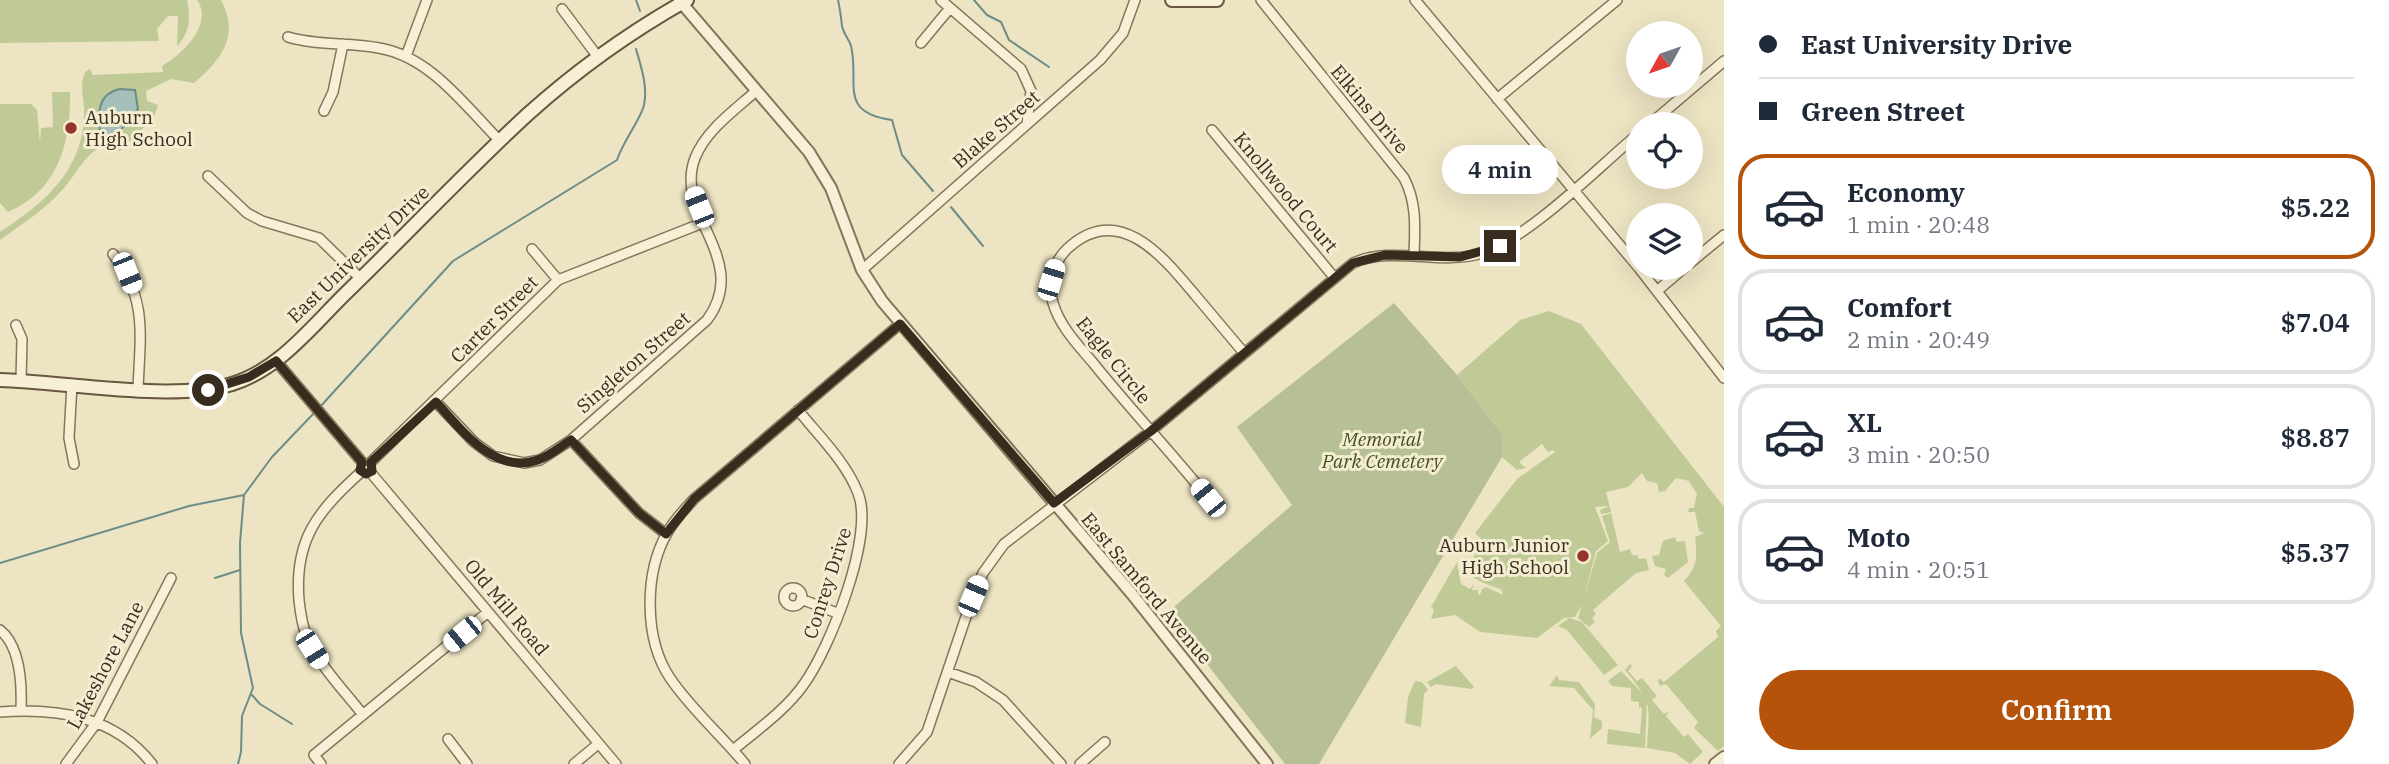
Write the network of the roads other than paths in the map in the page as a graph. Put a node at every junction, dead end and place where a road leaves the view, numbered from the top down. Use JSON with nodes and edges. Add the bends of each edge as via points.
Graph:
{"nodes":[{"id":1,"x":426,"y":0,"type":"edge"},
{"id":2,"x":941,"y":0,"type":"edge"},
{"id":3,"x":1135,"y":0,"type":"edge"},
{"id":4,"x":1172,"y":0,"type":"edge"},
{"id":5,"x":1217,"y":0,"type":"edge"},
{"id":6,"x":1261,"y":0,"type":"edge"},
{"id":7,"x":1415,"y":0,"type":"edge"},
{"id":8,"x":1617,"y":0,"type":"edge"},
{"id":9,"x":682,"y":1,"type":"edge"},
{"id":10,"x":950,"y":8,"type":"junction"},
{"id":11,"x":562,"y":9,"type":"dead end"},
{"id":12,"x":288,"y":37,"type":"dead end"},
{"id":13,"x":921,"y":43,"type":"dead end"},
{"id":14,"x":343,"y":44,"type":"junction"},
{"id":15,"x":406,"y":56,"type":"junction"},
{"id":16,"x":598,"y":57,"type":"junction"},
{"id":17,"x":1724,"y":61,"type":"edge"},
{"id":18,"x":757,"y":91,"type":"junction"},
{"id":19,"x":1497,"y":99,"type":"junction"},
{"id":20,"x":324,"y":111,"type":"dead end"},
{"id":21,"x":1664,"y":112,"type":"edge"},
{"id":22,"x":1027,"y":124,"type":"junction"},
{"id":23,"x":1212,"y":130,"type":"dead end"},
{"id":24,"x":500,"y":141,"type":"junction"},
{"id":25,"x":1626,"y":144,"type":"edge"},
{"id":26,"x":208,"y":176,"type":"dead end"},
{"id":27,"x":1574,"y":188,"type":"junction"},
{"id":28,"x":705,"y":222,"type":"junction"},
{"id":29,"x":1724,"y":235,"type":"edge"},
{"id":30,"x":532,"y":249,"type":"dead end"},
{"id":31,"x":1626,"y":252,"type":"edge"},
{"id":32,"x":1703,"y":252,"type":"edge"},
{"id":33,"x":113,"y":254,"type":"dead end"},
{"id":34,"x":1414,"y":255,"type":"junction"},
{"id":35,"x":862,"y":270,"type":"junction"},
{"id":36,"x":1333,"y":276,"type":"junction"},
{"id":37,"x":361,"y":279,"type":"junction"},
{"id":38,"x":558,"y":280,"type":"junction"},
{"id":39,"x":1648,"y":280,"type":"edge"},
{"id":40,"x":1670,"y":280,"type":"edge"},
{"id":41,"x":1657,"y":291,"type":"junction"},
{"id":42,"x":900,"y":324,"type":"junction"},
{"id":43,"x":16,"y":325,"type":"dead end"},
{"id":44,"x":1244,"y":353,"type":"junction"},
{"id":45,"x":276,"y":361,"type":"junction"},
{"id":46,"x":1724,"y":378,"type":"edge"},
{"id":47,"x":0,"y":380,"type":"edge"},
{"id":48,"x":21,"y":381,"type":"junction"},
{"id":49,"x":72,"y":384,"type":"junction"},
{"id":50,"x":138,"y":389,"type":"junction"},
{"id":51,"x":436,"y":402,"type":"junction"},
{"id":52,"x":798,"y":410,"type":"junction"},
{"id":53,"x":1151,"y":431,"type":"junction"},
{"id":54,"x":571,"y":440,"type":"junction"},
{"id":55,"x":74,"y":464,"type":"dead end"},
{"id":56,"x":366,"y":467,"type":"junction"},
{"id":57,"x":1208,"y":498,"type":"dead end"},
{"id":58,"x":1054,"y":503,"type":"junction"},
{"id":59,"x":666,"y":534,"type":"junction"},
{"id":60,"x":171,"y":578,"type":"dead end"},
{"id":61,"x":802,"y":599,"type":"dead end"},
{"id":62,"x":488,"y":612,"type":"junction"},
{"id":63,"x":837,"y":613,"type":"junction"},
{"id":64,"x":0,"y":630,"type":"edge"},
{"id":65,"x":948,"y":671,"type":"junction"},
{"id":66,"x":21,"y":710,"type":"junction"},
{"id":67,"x":0,"y":712,"type":"edge"},
{"id":68,"x":363,"y":715,"type":"junction"},
{"id":69,"x":97,"y":722,"type":"junction"},
{"id":70,"x":448,"y":739,"type":"dead end"},
{"id":71,"x":1105,"y":742,"type":"dead end"},
{"id":72,"x":598,"y":744,"type":"junction"},
{"id":73,"x":733,"y":750,"type":"junction"},
{"id":74,"x":1724,"y":757,"type":"edge"},
{"id":75,"x":1261,"y":762,"type":"edge"},
{"id":76,"x":66,"y":764,"type":"edge"},
{"id":77,"x":152,"y":764,"type":"edge"},
{"id":78,"x":321,"y":764,"type":"edge"},
{"id":79,"x":467,"y":764,"type":"edge"},
{"id":80,"x":574,"y":764,"type":"edge"},
{"id":81,"x":616,"y":764,"type":"edge"},
{"id":82,"x":745,"y":764,"type":"edge"},
{"id":83,"x":899,"y":764,"type":"edge"},
{"id":84,"x":1061,"y":764,"type":"edge"},
{"id":85,"x":1080,"y":764,"type":"edge"},
{"id":86,"x":1715,"y":764,"type":"edge"}],
"edges":[{"from":1,"to":15,"type":"street"},
{"from":2,"to":10,"type":"street"},
{"from":3,"to":22,"type":"street","name":"Blake Street","via":[[1112,48]]},
{"from":4,"to":5,"type":"main road"},
{"from":6,"to":34,"type":"street","name":"Elkins Drive","via":[[1404,177],[1415,211]]},
{"from":7,"to":19,"type":"street"},
{"from":8,"to":19,"type":"street"},
{"from":9,"to":16,"type":"main road","name":"East University Drive"},
{"from":9,"to":18,"type":"street","name":"East Samford Avenue"},
{"from":10,"to":13,"type":"street"},
{"from":10,"to":22,"type":"street","via":[[1021,69],[1031,91]]},
{"from":11,"to":16,"type":"street"},
{"from":12,"to":14,"type":"street"},
{"from":14,"to":15,"type":"street"},
{"from":14,"to":20,"type":"street"},
{"from":15,"to":24,"type":"street","via":[[442,81]]},
{"from":16,"to":24,"type":"main road","name":"East University Drive"},
{"from":17,"to":21,"type":"street"},
{"from":18,"to":28,"type":"street","name":"Singleton Street","via":[[713,130],[695,157],[693,192]]},
{"from":18,"to":35,"type":"street","name":"East Samford Avenue","via":[[823,173]]},
{"from":19,"to":27,"type":"street"},
{"from":22,"to":35,"type":"street","name":"Blake Street"},
{"from":23,"to":36,"type":"street","name":"Knollwood Court"},
{"from":24,"to":37,"type":"main road","name":"East University Drive"},
{"from":25,"to":27,"type":"street"},
{"from":26,"to":37,"type":"street","via":[[247,213],[319,238]]},
{"from":27,"to":31,"type":"street"},
{"from":27,"to":34,"type":"street","via":[[1500,246],[1460,257]]},
{"from":28,"to":38,"type":"street","name":"Carter Street"},
{"from":28,"to":54,"type":"street","name":"Singleton Street","via":[[723,283],[717,307]]},
{"from":29,"to":32,"type":"street"},
{"from":30,"to":38,"type":"street"},
{"from":33,"to":50,"type":"street","via":[[127,273],[140,310]]},
{"from":34,"to":36,"type":"street","via":[[1368,257]]},
{"from":35,"to":42,"type":"street","name":"East Samford Avenue"},
{"from":36,"to":44,"type":"street"},
{"from":37,"to":45,"type":"main road","name":"East University Drive"},
{"from":38,"to":51,"type":"street","name":"Carter Street"},
{"from":39,"to":41,"type":"street"},
{"from":40,"to":41,"type":"street"},
{"from":41,"to":46,"type":"street"},
{"from":42,"to":52,"type":"street"},
{"from":42,"to":58,"type":"street","name":"East Samford Avenue"},
{"from":43,"to":48,"type":"street","via":[[22,338]]},
{"from":44,"to":53,"type":"street"},
{"from":44,"to":53,"type":"street","name":"Eagle Circle","via":[[1168,264],[1135,237],[1103,232],[1066,250],[1051,280],[1051,296],[1060,320]]},
{"from":45,"to":50,"type":"main road","name":"East University Drive","via":[[249,377],[208,390]]},
{"from":45,"to":56,"type":"street","name":"Old Mill Road"},
{"from":47,"to":48,"type":"main road","name":"East University Drive"},
{"from":48,"to":49,"type":"main road","name":"East University Drive"},
{"from":49,"to":50,"type":"main road","name":"East University Drive"},
{"from":49,"to":55,"type":"street","via":[[69,438]]},
{"from":51,"to":54,"type":"street","name":"Singleton Street","via":[[480,447],[508,461],[540,460]]},
{"from":51,"to":56,"type":"street","name":"Carter Street"},
{"from":52,"to":59,"type":"street","via":[[694,499]]},
{"from":52,"to":63,"type":"street","name":"Conrey Drive","via":[[852,479],[863,511],[863,536]]},
{"from":53,"to":57,"type":"street","name":"Eagle Circle"},
{"from":53,"to":58,"type":"street"},
{"from":54,"to":59,"type":"street","via":[[639,513]]},
{"from":56,"to":62,"type":"street","name":"Old Mill Road"},
{"from":56,"to":68,"type":"street","name":"Carter Street","via":[[314,523],[298,577],[301,616],[312,649]]},
{"from":58,"to":65,"type":"street","via":[[992,557],[973,596]]},
{"from":58,"to":75,"type":"street","name":"East Samford Avenue","via":[[1132,594]]},
{"from":59,"to":73,"type":"street","via":[[651,587],[656,646],[669,677]]},
{"from":60,"to":69,"type":"street","name":"Lakeshore Lane"},
{"from":61,"to":63,"type":"street"},
{"from":62,"to":68,"type":"street"},
{"from":62,"to":72,"type":"street","name":"Old Mill Road"},
{"from":63,"to":73,"type":"street","name":"Conrey Drive","via":[[821,657],[802,687]]},
{"from":64,"to":66,"type":"street","via":[[17,663]]},
{"from":65,"to":83,"type":"street","via":[[927,732]]},
{"from":65,"to":84,"type":"street","via":[[1003,699]]},
{"from":66,"to":67,"type":"street"},
{"from":66,"to":69,"type":"street","via":[[62,712]]},
{"from":68,"to":78,"type":"street","via":[[314,755]]},
{"from":69,"to":76,"type":"street","name":"Lakeshore Lane"},
{"from":69,"to":77,"type":"street","via":[[128,740]]},
{"from":70,"to":79,"type":"street"},
{"from":71,"to":85,"type":"street"},
{"from":72,"to":80,"type":"street"},
{"from":72,"to":81,"type":"street","name":"Old Mill Road"},
{"from":73,"to":82,"type":"street"},
{"from":74,"to":86,"type":"street"}]}
